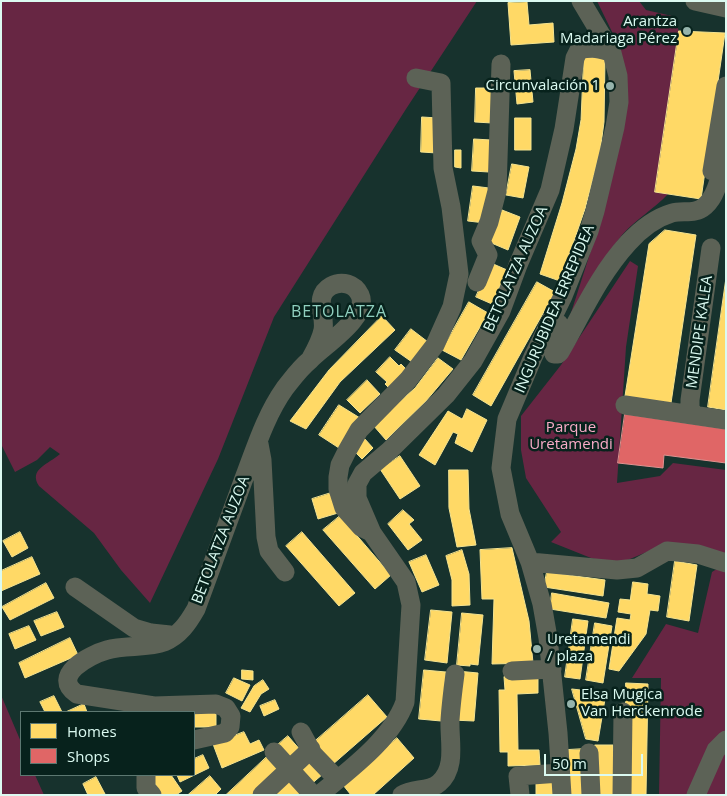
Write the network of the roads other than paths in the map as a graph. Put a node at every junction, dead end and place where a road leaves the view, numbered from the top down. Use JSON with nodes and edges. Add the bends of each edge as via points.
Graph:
{"nodes":[{"id":1,"x":581,"y":1,"type":"edge"},
{"id":2,"x":695,"y":1,"type":"edge"},
{"id":3,"x":722,"y":8,"type":"edge"},
{"id":4,"x":612,"y":53,"type":"junction"},
{"id":5,"x":500,"y":64,"type":"dead end"},
{"id":6,"x":416,"y":78,"type":"dead end"},
{"id":7,"x":726,"y":86,"type":"edge"},
{"id":8,"x":726,"y":154,"type":"edge"},
{"id":9,"x":716,"y":186,"type":"junction"},
{"id":10,"x":712,"y":248,"type":"dead end"},
{"id":11,"x":488,"y":254,"type":"junction"},
{"id":12,"x":579,"y":254,"type":"junction"},
{"id":13,"x":518,"y":266,"type":"junction"},
{"id":14,"x":477,"y":282,"type":"dead end"},
{"id":15,"x":311,"y":358,"type":"dead end"},
{"id":16,"x":626,"y":406,"type":"dead end"},
{"id":17,"x":695,"y":415,"type":"junction"},
{"id":18,"x":726,"y":420,"type":"edge"},
{"id":19,"x":259,"y":440,"type":"junction"},
{"id":20,"x":372,"y":533,"type":"junction"},
{"id":21,"x":530,"y":562,"type":"junction"},
{"id":22,"x":726,"y":563,"type":"edge"},
{"id":23,"x":285,"y":572,"type":"dead end"},
{"id":24,"x":75,"y":587,"type":"dead end"},
{"id":25,"x":176,"y":635,"type":"junction"},
{"id":26,"x":552,"y":669,"type":"junction"},
{"id":27,"x":512,"y":672,"type":"dead end"},
{"id":28,"x":455,"y":674,"type":"dead end"},
{"id":29,"x":623,"y":712,"type":"dead end"},
{"id":30,"x":301,"y":732,"type":"dead end"},
{"id":31,"x":195,"y":740,"type":"edge"},
{"id":32,"x":726,"y":740,"type":"edge"},
{"id":33,"x":311,"y":749,"type":"junction"},
{"id":34,"x":274,"y":752,"type":"dead end"},
{"id":35,"x":589,"y":753,"type":"dead end"},
{"id":36,"x":290,"y":769,"type":"junction"},
{"id":37,"x":560,"y":773,"type":"junction"},
{"id":38,"x":146,"y":776,"type":"edge"},
{"id":39,"x":337,"y":779,"type":"junction"},
{"id":40,"x":152,"y":795,"type":"edge"},
{"id":41,"x":262,"y":795,"type":"edge"},
{"id":42,"x":313,"y":795,"type":"edge"},
{"id":43,"x":319,"y":795,"type":"edge"},
{"id":44,"x":402,"y":795,"type":"edge"},
{"id":45,"x":520,"y":795,"type":"edge"},
{"id":46,"x":562,"y":795,"type":"edge"},
{"id":47,"x":591,"y":795,"type":"edge"},
{"id":48,"x":622,"y":795,"type":"edge"},
{"id":49,"x":696,"y":795,"type":"edge"}],
"edges":[{"from":1,"to":4,"type":"street","name":"INGURUBIDEA ERREPIDEA"},
{"from":2,"to":3,"type":"street"},
{"from":4,"to":12,"type":"street","name":"INGURUBIDEA ERREPIDEA","via":[[618,76],[619,102],[615,127],[596,211]]},
{"from":4,"to":13,"type":"street","name":"BETOLATZA AUZOA","via":[[591,47],[579,50],[575,58],[550,190]]},
{"from":5,"to":11,"type":"street","via":[[497,191],[481,241]]},
{"from":6,"to":20,"type":"street","name":"BETOLATZA AUZOA","via":[[441,83],[443,168],[459,274],[452,307],[435,345],[408,380],[359,430],[340,465],[338,489],[344,508],[361,527]]},
{"from":7,"to":9,"type":"street","via":[[712,170]]},
{"from":8,"to":9,"type":"street"},
{"from":9,"to":12,"type":"street","via":[[704,207],[658,219],[628,242],[594,288],[560,352],[554,354],[553,345],[578,273]]},
{"from":10,"to":17,"type":"street","name":"MENDIPE KALEA","via":[[690,400],[690,408]]},
{"from":11,"to":13,"type":"street"},
{"from":11,"to":14,"type":"street"},
{"from":12,"to":21,"type":"street","name":"INGURUBIDEA ERREPIDEA","via":[[507,419],[501,468],[510,514]]},
{"from":13,"to":20,"type":"street","name":"BETOLATZA AUZOA","via":[[501,311],[473,361],[446,395],[363,473],[357,484],[357,498]]},
{"from":15,"to":19,"type":"street","name":"BETOLATZA AUZOA","via":[[281,394]]},
{"from":16,"to":17,"type":"street"},
{"from":17,"to":18,"type":"street"},
{"from":19,"to":23,"type":"street","name":"BETOLATZA AUZOA","via":[[266,537],[269,551]]},
{"from":19,"to":25,"type":"street","name":"BETOLATZA AUZOA","via":[[196,609]]},
{"from":20,"to":39,"type":"street","name":"BETOLATZA AUZOA","via":[[406,582],[411,604],[405,702],[382,740]]},
{"from":21,"to":22,"type":"street","via":[[617,570],[636,568],[667,551],[698,554]]},
{"from":21,"to":26,"type":"street","name":"INGURUBIDEA ERREPIDEA","via":[[542,604]]},
{"from":24,"to":25,"type":"street","via":[[134,628]]},
{"from":25,"to":31,"type":"street","name":"BETOLATZA AUZOA","via":[[163,642],[106,650],[68,674],[66,682],[77,694],[154,706],[216,704],[226,708],[231,716],[225,733]]},
{"from":26,"to":27,"type":"street"},
{"from":26,"to":37,"type":"street","name":"INGURUBIDEA ERREPIDEA"},
{"from":28,"to":44,"type":"street","via":[[450,761],[446,775],[438,784]]},
{"from":29,"to":48,"type":"street"},
{"from":30,"to":33,"type":"street"},
{"from":32,"to":49,"type":"street","via":[[716,750]]},
{"from":33,"to":36,"type":"street"},
{"from":33,"to":39,"type":"street"},
{"from":34,"to":36,"type":"street"},
{"from":35,"to":47,"type":"street"},
{"from":36,"to":41,"type":"street"},
{"from":36,"to":42,"type":"street"},
{"from":37,"to":45,"type":"street","via":[[518,776]]},
{"from":37,"to":46,"type":"street","name":"INGURUBIDEA ERREPIDEA"},
{"from":38,"to":40,"type":"street","via":[[146,788]]},
{"from":39,"to":43,"type":"street","name":"BETOLATZA AUZOA"}]}
